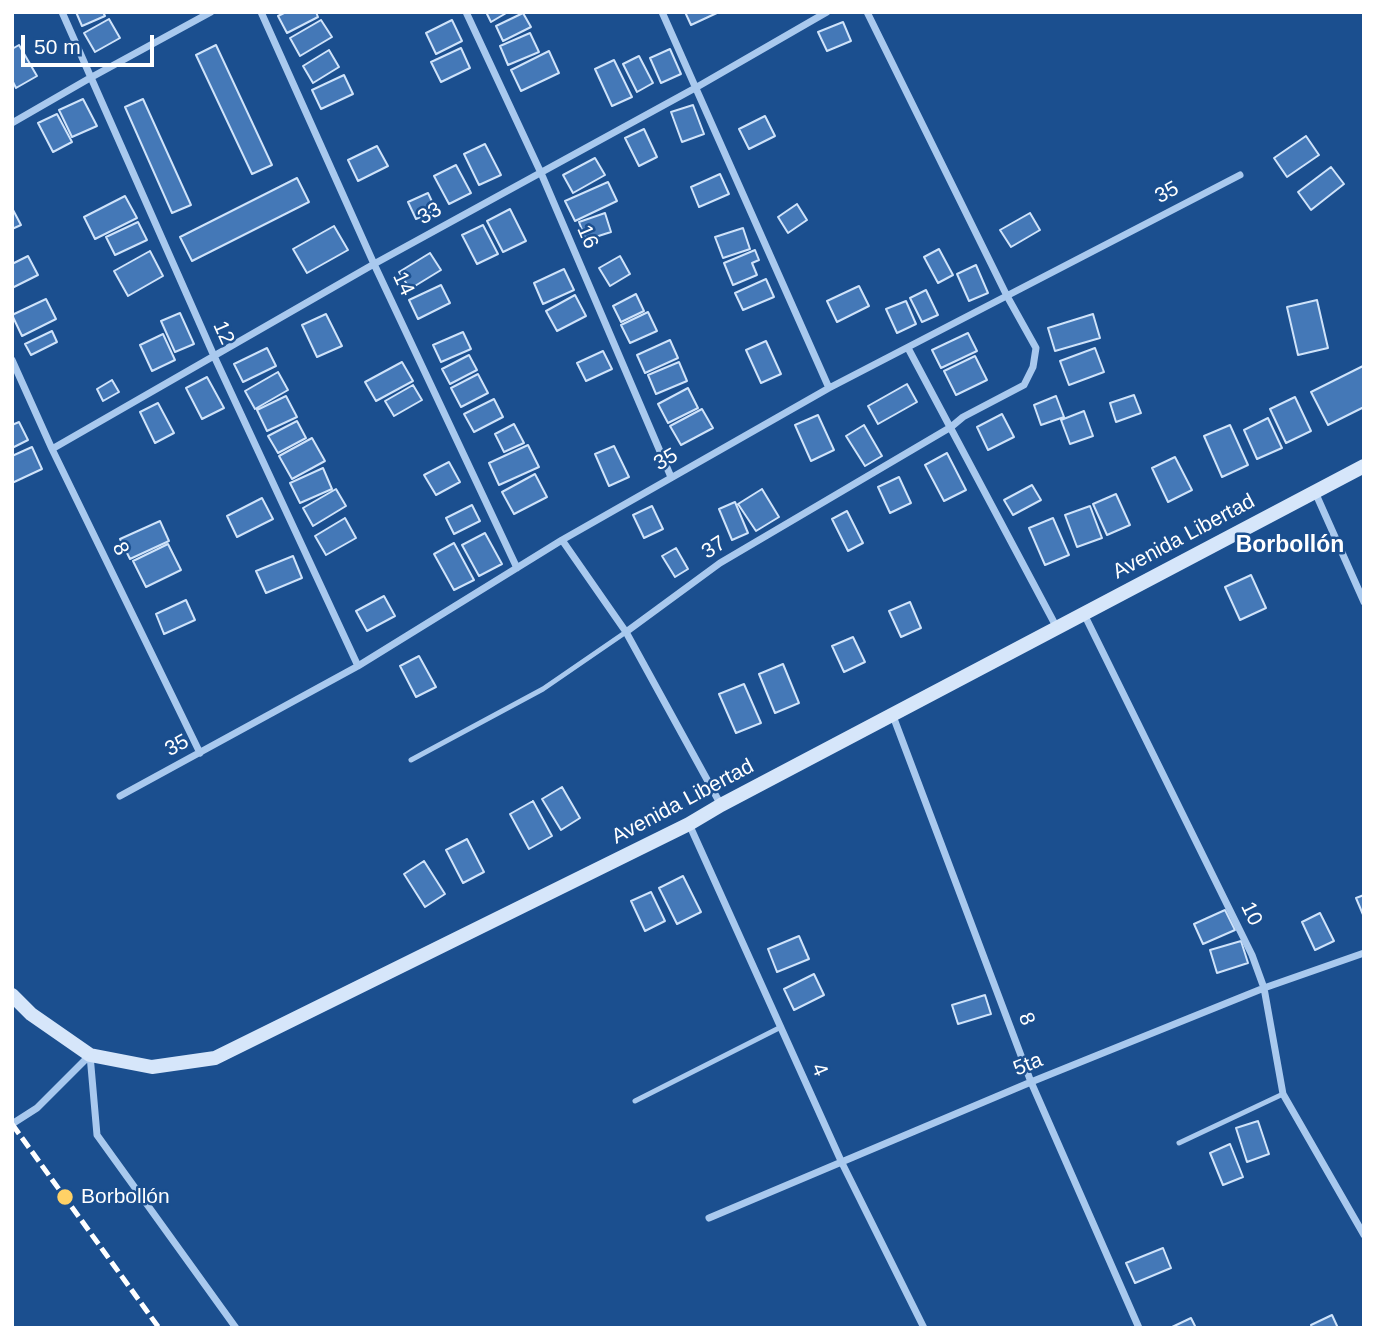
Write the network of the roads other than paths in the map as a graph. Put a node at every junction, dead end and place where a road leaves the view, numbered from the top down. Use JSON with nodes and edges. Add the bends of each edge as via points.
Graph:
{"nodes":[{"id":1,"x":62,"y":12,"type":"edge"},
{"id":2,"x":211,"y":12,"type":"edge"},
{"id":3,"x":261,"y":12,"type":"edge"},
{"id":4,"x":466,"y":12,"type":"edge"},
{"id":5,"x":662,"y":12,"type":"edge"},
{"id":6,"x":827,"y":12,"type":"edge"},
{"id":7,"x":867,"y":12,"type":"edge"},
{"id":8,"x":90,"y":78,"type":"junction"},
{"id":9,"x":697,"y":87,"type":"junction"},
{"id":10,"x":12,"y":123,"type":"edge"},
{"id":11,"x":541,"y":173,"type":"junction"},
{"id":12,"x":1240,"y":175,"type":"dead end"},
{"id":13,"x":374,"y":264,"type":"junction"},
{"id":14,"x":1007,"y":296,"type":"junction"},
{"id":15,"x":908,"y":348,"type":"junction"},
{"id":16,"x":214,"y":356,"type":"junction"},
{"id":17,"x":12,"y":360,"type":"edge"},
{"id":18,"x":829,"y":388,"type":"junction"},
{"id":19,"x":951,"y":427,"type":"junction"},
{"id":20,"x":52,"y":449,"type":"junction"},
{"id":21,"x":1364,"y":466,"type":"edge"},
{"id":22,"x":671,"y":477,"type":"junction"},
{"id":23,"x":1315,"y":492,"type":"junction"},
{"id":24,"x":562,"y":540,"type":"junction"},
{"id":25,"x":517,"y":568,"type":"junction"},
{"id":26,"x":1364,"y":602,"type":"edge"},
{"id":27,"x":1084,"y":614,"type":"junction"},
{"id":28,"x":1057,"y":629,"type":"junction"},
{"id":29,"x":626,"y":632,"type":"junction"},
{"id":30,"x":358,"y":666,"type":"junction"},
{"id":31,"x":893,"y":716,"type":"junction"},
{"id":32,"x":200,"y":753,"type":"junction"},
{"id":33,"x":411,"y":760,"type":"dead end"},
{"id":34,"x":120,"y":796,"type":"dead end"},
{"id":35,"x":721,"y":805,"type":"junction"},
{"id":36,"x":689,"y":824,"type":"junction"},
{"id":37,"x":1364,"y":953,"type":"edge"},
{"id":38,"x":1264,"y":988,"type":"junction"},
{"id":39,"x":12,"y":995,"type":"edge"},
{"id":40,"x":781,"y":1027,"type":"junction"},
{"id":41,"x":90,"y":1055,"type":"junction"},
{"id":42,"x":1031,"y":1082,"type":"junction"},
{"id":43,"x":1283,"y":1094,"type":"junction"},
{"id":44,"x":635,"y":1101,"type":"dead end"},
{"id":45,"x":12,"y":1124,"type":"edge"},
{"id":46,"x":1179,"y":1143,"type":"dead end"},
{"id":47,"x":842,"y":1163,"type":"junction"},
{"id":48,"x":709,"y":1218,"type":"dead end"},
{"id":49,"x":1364,"y":1235,"type":"edge"},
{"id":50,"x":236,"y":1328,"type":"edge"},
{"id":51,"x":924,"y":1328,"type":"edge"},
{"id":52,"x":1139,"y":1328,"type":"edge"}],
"edges":[{"from":1,"to":8,"type":"street","name":"12"},
{"from":2,"to":8,"type":"street"},
{"from":3,"to":13,"type":"street","name":"14"},
{"from":4,"to":11,"type":"street","name":"16"},
{"from":5,"to":9,"type":"street"},
{"from":6,"to":9,"type":"street","name":"33"},
{"from":7,"to":14,"type":"street"},
{"from":8,"to":10,"type":"street"},
{"from":8,"to":16,"type":"street","name":"12"},
{"from":9,"to":11,"type":"street","name":"33"},
{"from":9,"to":18,"type":"street"},
{"from":11,"to":13,"type":"street","name":"33"},
{"from":11,"to":22,"type":"street","name":"16"},
{"from":12,"to":14,"type":"street","name":"35"},
{"from":13,"to":16,"type":"street","name":"33"},
{"from":13,"to":25,"type":"street","name":"14"},
{"from":14,"to":15,"type":"street","name":"35"},
{"from":14,"to":19,"type":"street","name":"37","via":[[1036,348],[1033,368],[1024,385],[963,416]]},
{"from":15,"to":18,"type":"street","name":"35"},
{"from":15,"to":19,"type":"street"},
{"from":16,"to":20,"type":"street","name":"33"},
{"from":16,"to":30,"type":"street","name":"12"},
{"from":17,"to":20,"type":"street","name":"8"},
{"from":18,"to":22,"type":"street","name":"35"},
{"from":19,"to":28,"type":"street"},
{"from":19,"to":29,"type":"street","name":"37","via":[[720,563]]},
{"from":20,"to":32,"type":"street","name":"8"},
{"from":21,"to":23,"type":"main road","name":"Avenida Libertad"},
{"from":22,"to":24,"type":"street","name":"35"},
{"from":23,"to":26,"type":"street"},
{"from":23,"to":27,"type":"main road","name":"Avenida Libertad"},
{"from":24,"to":25,"type":"street","name":"35"},
{"from":24,"to":29,"type":"street"},
{"from":25,"to":30,"type":"street","name":"35"},
{"from":27,"to":28,"type":"main road","name":"Avenida Libertad"},
{"from":27,"to":38,"type":"street","name":"10"},
{"from":28,"to":31,"type":"main road","name":"Avenida Libertad"},
{"from":29,"to":33,"type":"lane","name":"37","via":[[542,689]]},
{"from":29,"to":35,"type":"street"},
{"from":30,"to":32,"type":"street","name":"35"},
{"from":31,"to":35,"type":"main road","name":"Avenida Libertad"},
{"from":31,"to":42,"type":"street","name":"8"},
{"from":32,"to":34,"type":"street","name":"35"},
{"from":35,"to":36,"type":"main road","name":"Avenida Libertad"},
{"from":36,"to":40,"type":"street","name":"4"},
{"from":36,"to":41,"type":"main road","name":"Avenida Libertad","via":[[215,1058],[152,1067]]},
{"from":37,"to":38,"type":"street","name":"5ta"},
{"from":38,"to":42,"type":"street","name":"5ta"},
{"from":38,"to":43,"type":"street","name":"10"},
{"from":39,"to":41,"type":"main road","name":"Avenida Libertad"},
{"from":40,"to":44,"type":"lane"},
{"from":40,"to":47,"type":"street","name":"4"},
{"from":41,"to":45,"type":"street","via":[[37,1108]]},
{"from":41,"to":50,"type":"street","via":[[97,1135]]},
{"from":42,"to":47,"type":"street","name":"5ta"},
{"from":42,"to":52,"type":"street","name":"8"},
{"from":43,"to":46,"type":"lane"},
{"from":43,"to":49,"type":"street","name":"10"},
{"from":47,"to":48,"type":"street","name":"5ta"},
{"from":47,"to":51,"type":"street","name":"4"}]}
